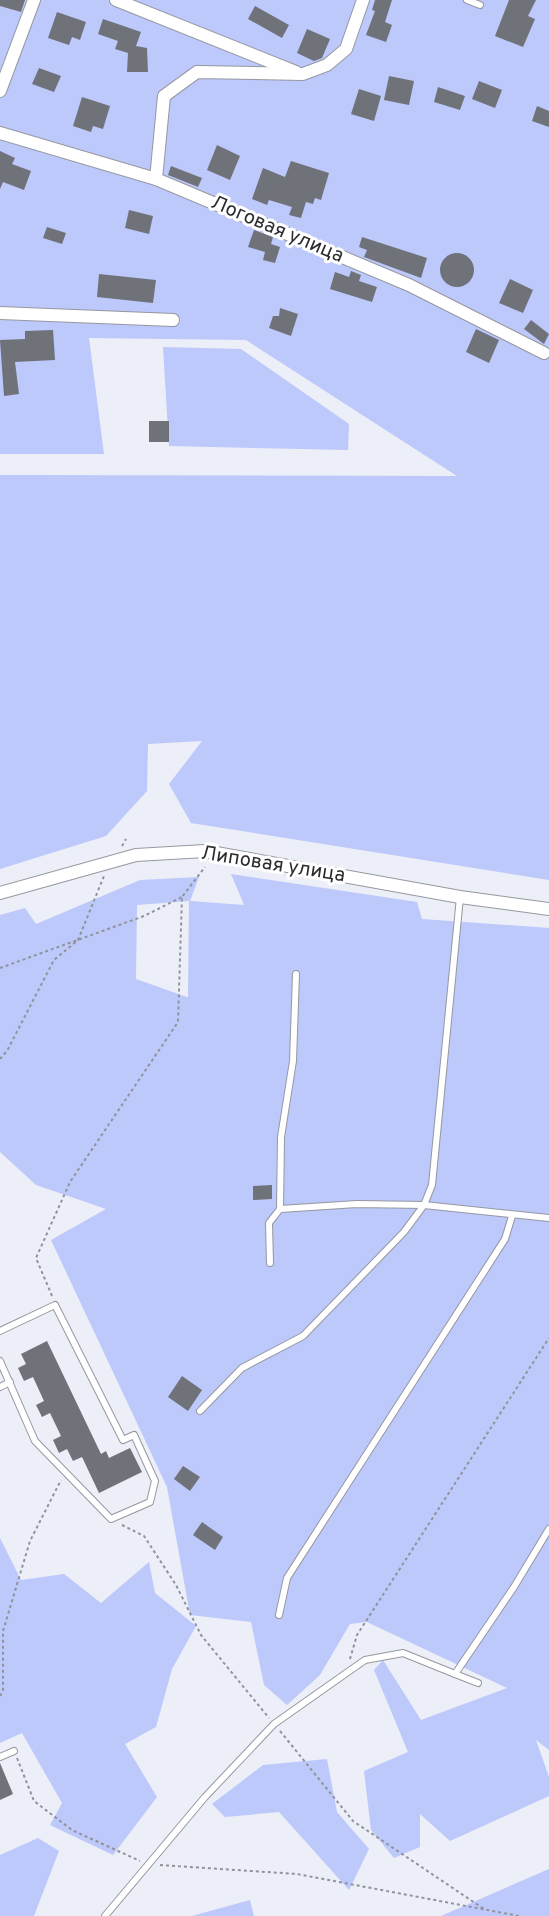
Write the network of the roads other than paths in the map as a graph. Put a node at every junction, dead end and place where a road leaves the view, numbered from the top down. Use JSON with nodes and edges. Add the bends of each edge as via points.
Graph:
{"nodes":[{"id":1,"x":34,"y":0,"type":"edge"},
{"id":2,"x":116,"y":0,"type":"edge"},
{"id":3,"x":363,"y":0,"type":"edge"},
{"id":4,"x":467,"y":0,"type":"edge"},
{"id":5,"x":480,"y":5,"type":"dead end"},
{"id":6,"x":303,"y":74,"type":"junction"},
{"id":7,"x":0,"y":91,"type":"edge"},
{"id":8,"x":0,"y":133,"type":"edge"},
{"id":9,"x":156,"y":179,"type":"junction"},
{"id":10,"x":0,"y":313,"type":"edge"},
{"id":11,"x":173,"y":321,"type":"dead end"},
{"id":12,"x":544,"y":353,"type":"dead end"},
{"id":13,"x":0,"y":893,"type":"edge"},
{"id":14,"x":460,"y":897,"type":"junction"},
{"id":15,"x":549,"y":909,"type":"edge"},
{"id":16,"x":297,"y":974,"type":"dead end"},
{"id":17,"x":424,"y":1205,"type":"junction"},
{"id":18,"x":280,"y":1209,"type":"junction"},
{"id":19,"x":512,"y":1216,"type":"junction"},
{"id":20,"x":549,"y":1218,"type":"edge"},
{"id":21,"x":270,"y":1263,"type":"dead end"},
{"id":22,"x":0,"y":1331,"type":"edge"},
{"id":23,"x":0,"y":1361,"type":"edge"},
{"id":24,"x":10,"y":1382,"type":"junction"},
{"id":25,"x":0,"y":1387,"type":"edge"},
{"id":26,"x":200,"y":1411,"type":"dead end"},
{"id":27,"x":549,"y":1529,"type":"edge"},
{"id":28,"x":279,"y":1614,"type":"dead end"},
{"id":29,"x":455,"y":1674,"type":"junction"},
{"id":30,"x":478,"y":1683,"type":"dead end"},
{"id":31,"x":14,"y":1751,"type":"road end"},
{"id":32,"x":0,"y":1757,"type":"edge"},
{"id":33,"x":105,"y":1916,"type":"edge"}],
"edges":[{"from":1,"to":7,"type":"street"},
{"from":2,"to":6,"type":"street"},
{"from":3,"to":6,"type":"street","via":[[346,49],[327,65]]},
{"from":4,"to":5,"type":"lane"},
{"from":6,"to":9,"type":"street","via":[[197,72],[164,96]]},
{"from":8,"to":9,"type":"street","name":"Логовая улица"},
{"from":9,"to":12,"type":"street","name":"Логовая улица","via":[[408,285]]},
{"from":10,"to":11,"type":"street"},
{"from":13,"to":14,"type":"street","name":"Липовая улица","via":[[136,855],[206,851]]},
{"from":14,"to":15,"type":"street","name":"Липовая улица"},
{"from":14,"to":17,"type":"lane","via":[[432,1185]]},
{"from":16,"to":18,"type":"lane","via":[[293,1061],[281,1137]]},
{"from":17,"to":18,"type":"lane"},
{"from":17,"to":19,"type":"lane"},
{"from":17,"to":26,"type":"lane","via":[[404,1232],[303,1336],[242,1368]]},
{"from":18,"to":21,"type":"lane","via":[[269,1223]]},
{"from":19,"to":20,"type":"lane"},
{"from":19,"to":28,"type":"lane","via":[[505,1239],[287,1578]]},
{"from":22,"to":24,"type":"lane","via":[[55,1305],[123,1440],[134,1435],[155,1481],[150,1502],[111,1519],[35,1441]]},
{"from":23,"to":24,"type":"lane"},
{"from":24,"to":25,"type":"lane"},
{"from":27,"to":29,"type":"lane"},
{"from":29,"to":30,"type":"lane"},
{"from":29,"to":33,"type":"lane","via":[[403,1653],[365,1660],[274,1724]]},
{"from":31,"to":32,"type":"lane"}]}
